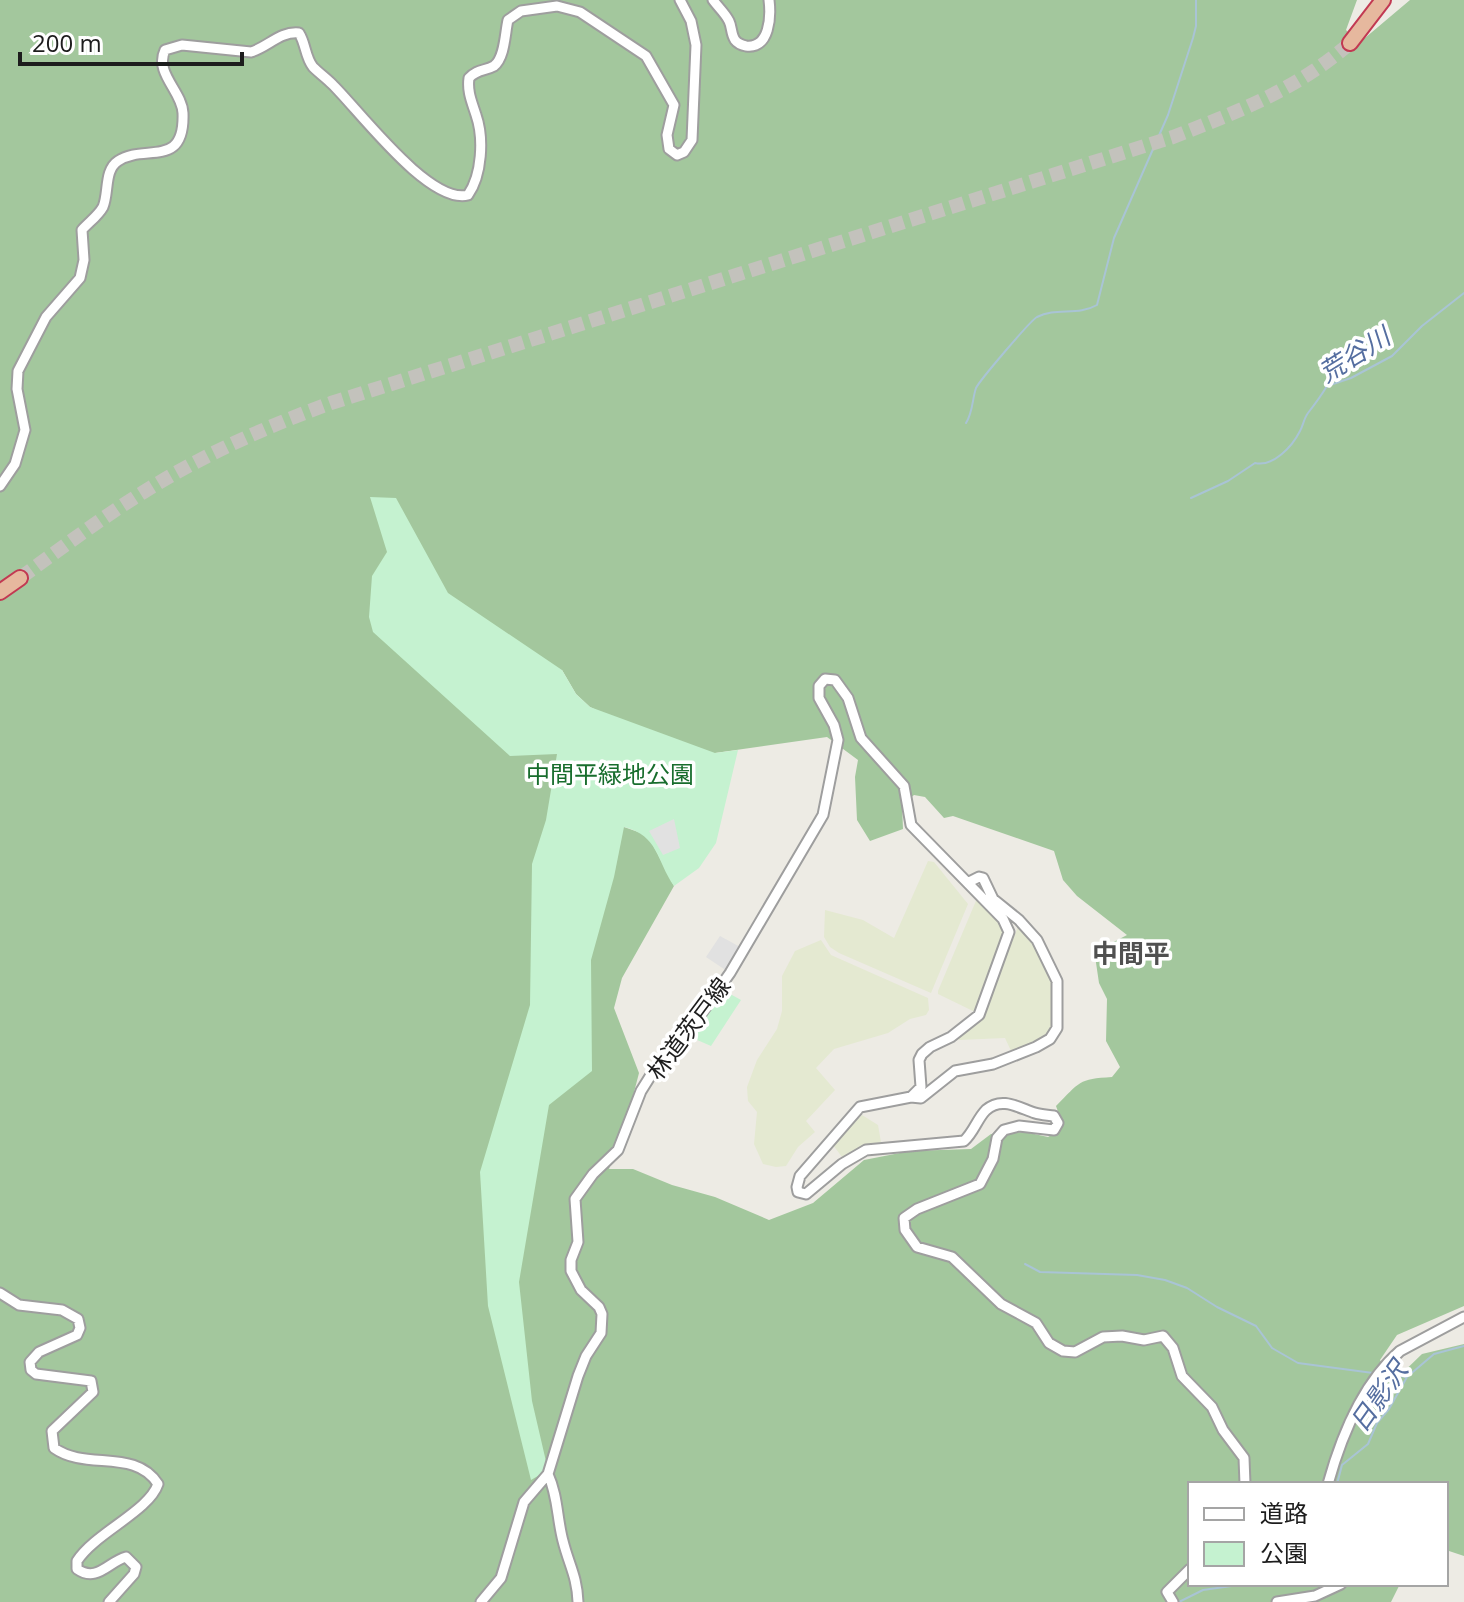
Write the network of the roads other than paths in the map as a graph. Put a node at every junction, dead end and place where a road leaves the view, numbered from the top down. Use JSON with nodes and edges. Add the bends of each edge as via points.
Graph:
{"nodes":[{"id":1,"x":680,"y":0,"type":"edge"},
{"id":2,"x":713,"y":0,"type":"edge"},
{"id":3,"x":769,"y":0,"type":"edge"},
{"id":4,"x":1383,"y":0,"type":"edge"},
{"id":5,"x":1350,"y":43,"type":"tunnel mouth"},
{"id":6,"x":0,"y":486,"type":"edge"},
{"id":7,"x":16,"y":580,"type":"tunnel mouth"},
{"id":8,"x":0,"y":592,"type":"edge"},
{"id":9,"x":969,"y":882,"type":"junction"},
{"id":10,"x":911,"y":1097,"type":"junction"},
{"id":11,"x":0,"y":1293,"type":"edge"},
{"id":12,"x":1464,"y":1317,"type":"edge"},
{"id":13,"x":548,"y":1474,"type":"junction"},
{"id":14,"x":1245,"y":1482,"type":"edge"},
{"id":15,"x":1329,"y":1482,"type":"edge"},
{"id":16,"x":1188,"y":1571,"type":"edge"},
{"id":17,"x":1337,"y":1586,"type":"edge"},
{"id":18,"x":109,"y":1602,"type":"edge"},
{"id":19,"x":481,"y":1602,"type":"edge"},
{"id":20,"x":578,"y":1602,"type":"edge"},
{"id":21,"x":1173,"y":1602,"type":"edge"},
{"id":22,"x":1277,"y":1602,"type":"edge"}],
"edges":[{"from":1,"to":6,"type":"street","via":[[696,45],[692,140],[684,152],[677,155],[669,149],[674,105],[640,50],[571,8],[521,11],[508,20],[494,66],[469,78],[479,128],[478,167],[474,186],[462,197],[419,174],[374,133],[312,66],[299,33],[284,34],[251,52],[182,45],[165,50],[162,65],[183,115],[180,134],[168,151],[126,157],[110,170],[105,203],[82,230],[80,278],[46,317],[18,371],[25,430],[15,464]]},
{"from":2,"to":3,"type":"street","via":[[727,18],[733,38],[748,46],[765,36]]},
{"from":4,"to":5,"type":"highway"},
{"from":7,"to":8,"type":"highway"},
{"from":9,"to":10,"type":"street","via":[[1005,922],[1009,938],[979,1015],[922,1054],[921,1087]]},
{"from":9,"to":10,"type":"street","via":[[983,878],[993,899],[1037,940],[1057,981],[1057,1028],[1036,1047],[993,1064],[955,1071],[921,1098]]},
{"from":9,"to":13,"type":"street","name":"林道茨戸線","via":[[911,825],[904,786],[861,738],[841,686],[825,679],[819,698],[838,740],[823,815],[759,928],[641,1091],[618,1150],[575,1199],[578,1242],[571,1271],[599,1307],[601,1333],[582,1366]]},
{"from":10,"to":14,"type":"street","via":[[856,1110],[800,1176],[798,1192],[806,1194],[866,1150],[964,1141],[995,1105],[1010,1103],[1054,1116],[1054,1130],[1004,1130],[980,1184],[917,1209],[904,1218],[905,1230],[917,1247],[952,1257],[1001,1304],[1036,1323],[1049,1343],[1063,1351],[1075,1352],[1103,1337],[1163,1336],[1182,1376],[1212,1407],[1244,1458]]},
{"from":11,"to":18,"type":"street","via":[[19,1305],[62,1310],[78,1319],[77,1335],[39,1352],[30,1362],[36,1374],[91,1381],[93,1392],[52,1431],[54,1448],[71,1457],[139,1465],[158,1484],[77,1561],[77,1569],[91,1575],[118,1559],[132,1560],[134,1574]]},
{"from":12,"to":15,"type":"street","via":[[1400,1351],[1378,1377],[1341,1439]]},
{"from":13,"to":19,"type":"street","via":[[524,1502],[501,1578]]},
{"from":13,"to":20,"type":"street"},
{"from":16,"to":21,"type":"street","via":[[1167,1592]]},
{"from":17,"to":22,"type":"street","via":[[1315,1596]]}]}
